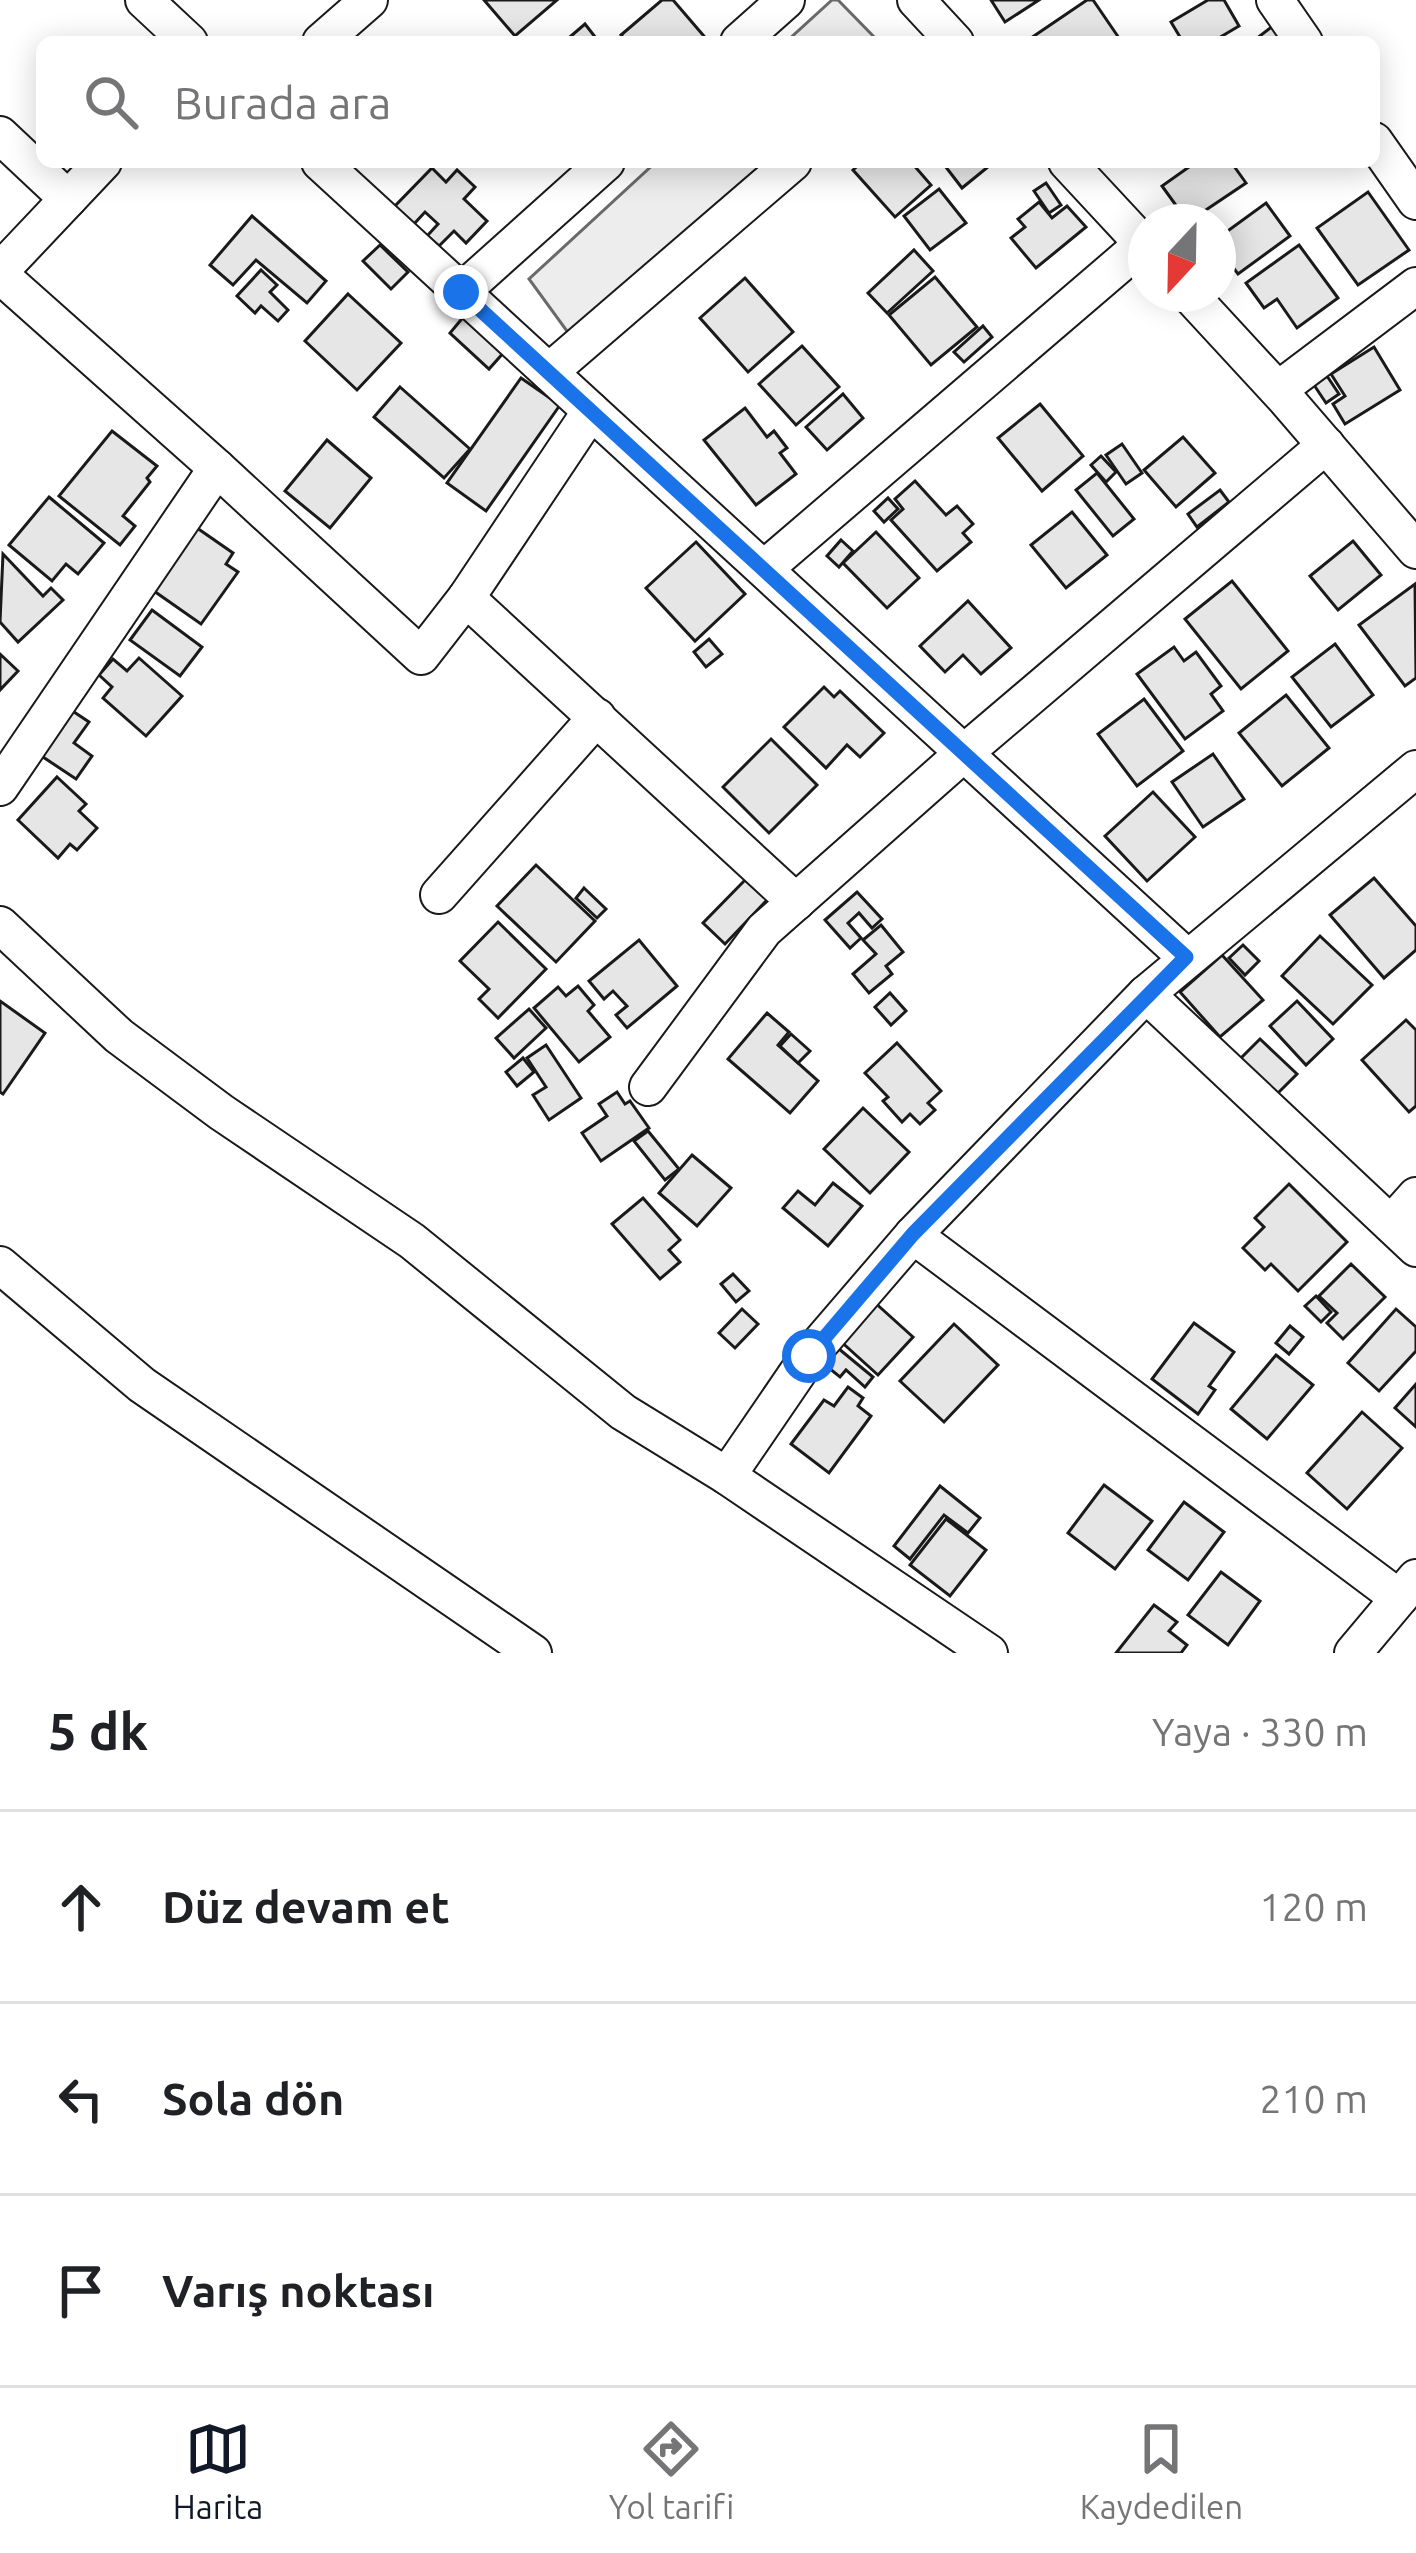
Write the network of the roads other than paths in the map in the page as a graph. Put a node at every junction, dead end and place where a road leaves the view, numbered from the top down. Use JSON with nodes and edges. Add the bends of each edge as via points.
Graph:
{"nodes":[{"id":1,"x":143,"y":0,"type":"edge"},
{"id":2,"x":369,"y":0,"type":"edge"},
{"id":3,"x":786,"y":0,"type":"edge"},
{"id":4,"x":916,"y":0,"type":"edge"},
{"id":5,"x":1275,"y":0,"type":"edge"},
{"id":6,"x":182,"y":36,"type":"edge"},
{"id":7,"x":328,"y":36,"type":"edge"},
{"id":8,"x":746,"y":36,"type":"edge"},
{"id":9,"x":943,"y":36,"type":"edge"},
{"id":10,"x":1300,"y":36,"type":"edge"},
{"id":11,"x":0,"y":135,"type":"edge"},
{"id":12,"x":1380,"y":149,"type":"edge"},
{"id":13,"x":97,"y":168,"type":"edge"},
{"id":14,"x":327,"y":168,"type":"edge"},
{"id":15,"x":599,"y":168,"type":"edge"},
{"id":16,"x":786,"y":168,"type":"edge"},
{"id":17,"x":1072,"y":168,"type":"edge"},
{"id":18,"x":68,"y":199,"type":"junction"},
{"id":19,"x":1416,"y":200,"type":"edge"},
{"id":20,"x":1128,"y":229,"type":"edge"},
{"id":21,"x":1128,"y":260,"type":"edge"},
{"id":22,"x":0,"y":273,"type":"edge"},
{"id":23,"x":1416,"y":286,"type":"edge"},
{"id":24,"x":461,"y":292,"type":"junction"},
{"id":25,"x":1206,"y":312,"type":"edge"},
{"id":26,"x":549,"y":372,"type":"junction"},
{"id":27,"x":1278,"y":390,"type":"junction"},
{"id":28,"x":591,"y":411,"type":"junction"},
{"id":29,"x":1326,"y":445,"type":"junction"},
{"id":30,"x":218,"y":468,"type":"junction"},
{"id":31,"x":1416,"y":550,"type":"edge"},
{"id":32,"x":764,"y":569,"type":"junction"},
{"id":33,"x":466,"y":598,"type":"junction"},
{"id":34,"x":598,"y":718,"type":"junction"},
{"id":35,"x":964,"y":753,"type":"junction"},
{"id":36,"x":1416,"y":769,"type":"edge"},
{"id":37,"x":0,"y":787,"type":"edge"},
{"id":38,"x":439,"y":895,"type":"dead end"},
{"id":39,"x":796,"y":902,"type":"junction"},
{"id":40,"x":0,"y":926,"type":"edge"},
{"id":41,"x":1186,"y":957,"type":"junction"},
{"id":42,"x":1146,"y":994,"type":"junction"},
{"id":43,"x":648,"y":1087,"type":"dead end"},
{"id":44,"x":1416,"y":1196,"type":"edge"},
{"id":45,"x":913,"y":1234,"type":"junction"},
{"id":46,"x":1404,"y":1236,"type":"edge"},
{"id":47,"x":0,"y":1265,"type":"edge"},
{"id":48,"x":728,"y":1476,"type":"junction"},
{"id":49,"x":1408,"y":1588,"type":"edge"},
{"id":50,"x":533,"y":1653,"type":"edge"},
{"id":51,"x":989,"y":1653,"type":"edge"},
{"id":52,"x":1353,"y":1653,"type":"edge"}],
"edges":[{"from":1,"to":6,"type":"street"},
{"from":2,"to":7,"type":"street"},
{"from":3,"to":8,"type":"street"},
{"from":4,"to":9,"type":"street"},
{"from":5,"to":10,"type":"street"},
{"from":11,"to":18,"type":"street"},
{"from":12,"to":19,"type":"street"},
{"from":13,"to":18,"type":"street"},
{"from":14,"to":24,"type":"street"},
{"from":15,"to":24,"type":"street"},
{"from":16,"to":26,"type":"street"},
{"from":17,"to":20,"type":"street"},
{"from":18,"to":22,"type":"street"},
{"from":21,"to":32,"type":"street"},
{"from":22,"to":30,"type":"street"},
{"from":23,"to":27,"type":"street"},
{"from":24,"to":26,"type":"street"},
{"from":25,"to":27,"type":"street"},
{"from":26,"to":28,"type":"street"},
{"from":27,"to":29,"type":"street"},
{"from":28,"to":32,"type":"street"},
{"from":28,"to":33,"type":"street"},
{"from":29,"to":31,"type":"street"},
{"from":29,"to":35,"type":"street"},
{"from":30,"to":33,"type":"street","via":[[421,656]]},
{"from":30,"to":37,"type":"street"},
{"from":32,"to":35,"type":"street"},
{"from":33,"to":34,"type":"street"},
{"from":34,"to":38,"type":"street"},
{"from":34,"to":39,"type":"street"},
{"from":35,"to":39,"type":"street"},
{"from":35,"to":41,"type":"street"},
{"from":36,"to":41,"type":"street"},
{"from":39,"to":43,"type":"street","via":[[764,930]]},
{"from":40,"to":48,"type":"street","via":[[118,1036],[412,1241],[623,1412]]},
{"from":41,"to":42,"type":"street"},
{"from":42,"to":45,"type":"street"},
{"from":42,"to":46,"type":"street"},
{"from":44,"to":46,"type":"street"},
{"from":45,"to":48,"type":"street","via":[[809,1356]]},
{"from":45,"to":49,"type":"street"},
{"from":47,"to":50,"type":"street","via":[[142,1385]]},
{"from":48,"to":51,"type":"street"},
{"from":49,"to":52,"type":"street"}]}
